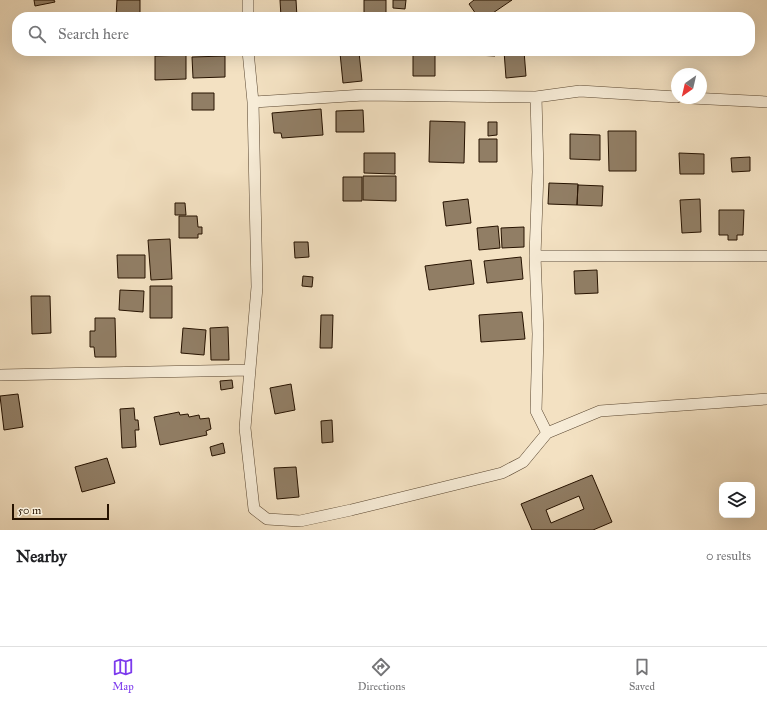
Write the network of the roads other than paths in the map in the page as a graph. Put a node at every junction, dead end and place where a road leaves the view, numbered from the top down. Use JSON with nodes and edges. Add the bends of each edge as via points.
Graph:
{"nodes":[{"id":1,"x":248,"y":0,"type":"edge"},
{"id":2,"x":248,"y":12,"type":"edge"},
{"id":3,"x":248,"y":56,"type":"edge"},
{"id":4,"x":536,"y":97,"type":"junction"},
{"id":5,"x":671,"y":97,"type":"edge"},
{"id":6,"x":707,"y":99,"type":"edge"},
{"id":7,"x":253,"y":102,"type":"junction"},
{"id":8,"x":767,"y":102,"type":"edge"},
{"id":9,"x":535,"y":256,"type":"junction"},
{"id":10,"x":767,"y":256,"type":"edge"},
{"id":11,"x":250,"y":370,"type":"junction"},
{"id":12,"x":0,"y":375,"type":"edge"},
{"id":13,"x":767,"y":399,"type":"edge"},
{"id":14,"x":548,"y":434,"type":"junction"}],
"edges":[{"from":1,"to":2,"type":"street"},
{"from":3,"to":7,"type":"street"},
{"from":4,"to":5,"type":"street","via":[[580,91]]},
{"from":4,"to":7,"type":"street","via":[[364,96]]},
{"from":4,"to":9,"type":"street","via":[[538,172]]},
{"from":6,"to":8,"type":"street"},
{"from":7,"to":11,"type":"street","via":[[257,287]]},
{"from":9,"to":10,"type":"street"},
{"from":9,"to":14,"type":"street","via":[[538,334],[536,411]]},
{"from":11,"to":12,"type":"street"},
{"from":11,"to":14,"type":"street","via":[[245,428],[254,509],[267,519],[300,521],[502,473],[523,462]]},
{"from":13,"to":14,"type":"street","via":[[600,411]]}]}
